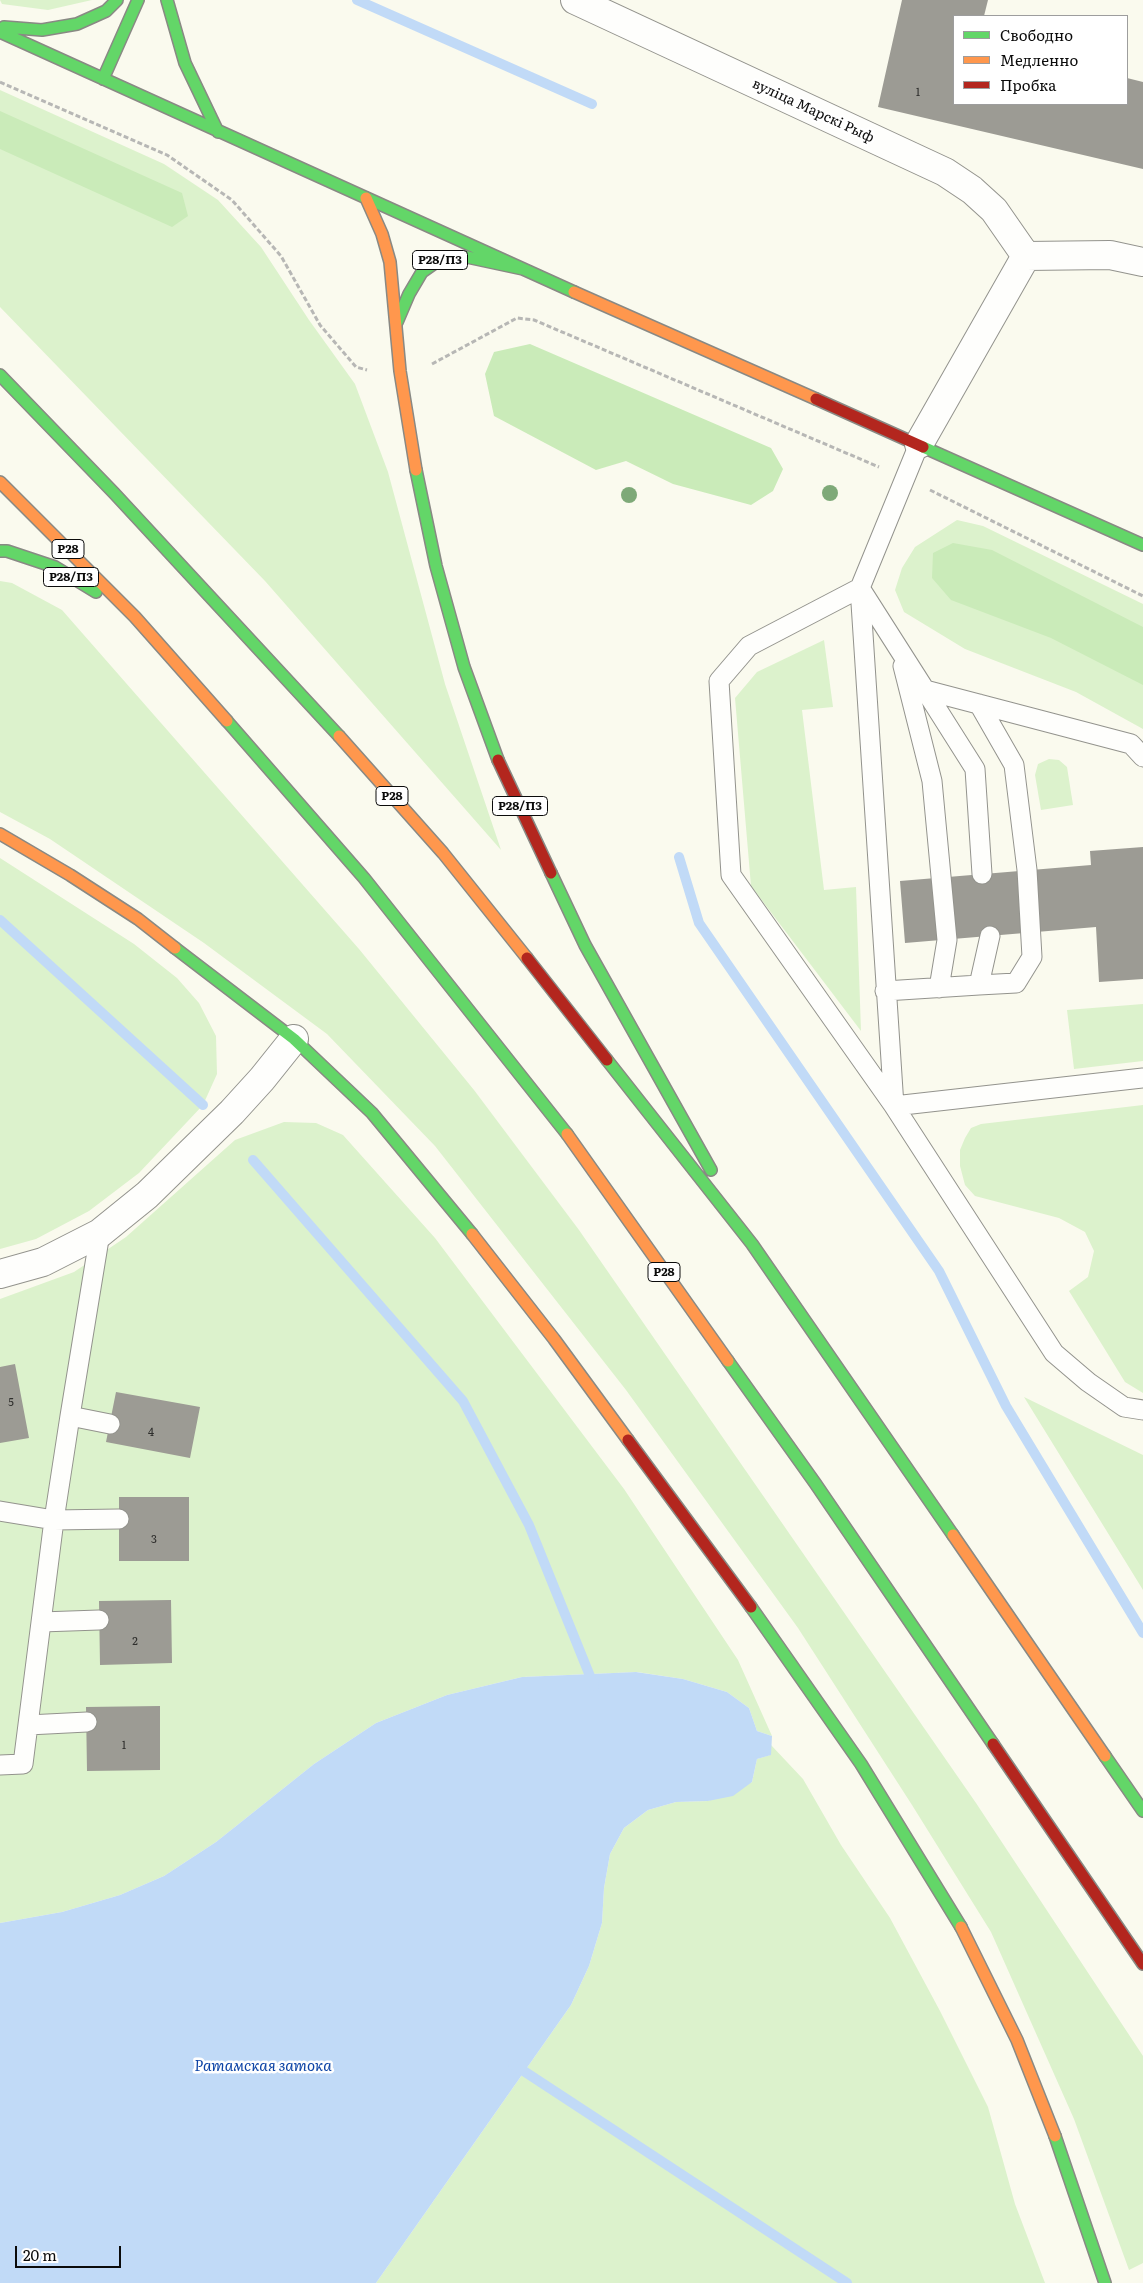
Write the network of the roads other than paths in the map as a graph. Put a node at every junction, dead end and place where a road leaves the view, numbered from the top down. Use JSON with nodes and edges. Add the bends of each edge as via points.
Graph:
{"nodes":[{"id":1,"x":117,"y":0,"type":"edge"},
{"id":2,"x":138,"y":0,"type":"edge"},
{"id":3,"x":167,"y":0,"type":"edge"},
{"id":4,"x":575,"y":0,"type":"edge"},
{"id":5,"x":0,"y":27,"type":"edge"},
{"id":6,"x":0,"y":32,"type":"edge"},
{"id":7,"x":103,"y":79,"type":"junction"},
{"id":8,"x":218,"y":132,"type":"junction"},
{"id":9,"x":366,"y":198,"type":"junction"},
{"id":10,"x":1026,"y":256,"type":"junction"},
{"id":11,"x":1143,"y":262,"type":"edge"},
{"id":12,"x":523,"y":269,"type":"junction"},
{"id":13,"x":395,"y":328,"type":"junction"},
{"id":14,"x":0,"y":374,"type":"edge"},
{"id":15,"x":919,"y":444,"type":"junction"},
{"id":16,"x":0,"y":482,"type":"edge"},
{"id":17,"x":1141,"y":544,"type":"edge"},
{"id":18,"x":0,"y":550,"type":"edge"},
{"id":19,"x":860,"y":588,"type":"junction"},
{"id":20,"x":135,"y":617,"type":"junction"},
{"id":21,"x":898,"y":648,"type":"junction"},
{"id":22,"x":924,"y":690,"type":"junction"},
{"id":23,"x":979,"y":704,"type":"junction"},
{"id":24,"x":1139,"y":750,"type":"edge"},
{"id":25,"x":0,"y":834,"type":"edge"},
{"id":26,"x":982,"y":874,"type":"dead end"},
{"id":27,"x":990,"y":936,"type":"dead end"},
{"id":28,"x":979,"y":985,"type":"junction"},
{"id":29,"x":939,"y":988,"type":"junction"},
{"id":30,"x":885,"y":991,"type":"junction"},
{"id":31,"x":294,"y":1039,"type":"junction"},
{"id":32,"x":1143,"y":1078,"type":"edge"},
{"id":33,"x":894,"y":1106,"type":"junction"},
{"id":34,"x":100,"y":1233,"type":"junction"},
{"id":35,"x":752,"y":1244,"type":"junction"},
{"id":36,"x":0,"y":1274,"type":"edge"},
{"id":37,"x":1143,"y":1410,"type":"edge"},
{"id":38,"x":70,"y":1416,"type":"junction"},
{"id":39,"x":110,"y":1424,"type":"dead end"},
{"id":40,"x":0,"y":1511,"type":"edge"},
{"id":41,"x":119,"y":1519,"type":"dead end"},
{"id":42,"x":54,"y":1520,"type":"junction"},
{"id":43,"x":99,"y":1620,"type":"dead end"},
{"id":44,"x":41,"y":1622,"type":"junction"},
{"id":45,"x":87,"y":1722,"type":"dead end"},
{"id":46,"x":28,"y":1724,"type":"junction"},
{"id":47,"x":0,"y":1764,"type":"edge"},
{"id":48,"x":1143,"y":1811,"type":"edge"},
{"id":49,"x":1143,"y":1964,"type":"edge"},
{"id":50,"x":1105,"y":2283,"type":"edge"}],
"edges":[{"from":1,"to":5,"type":"main road","via":[[106,11],[77,24],[42,30]]},
{"from":2,"to":7,"type":"main road"},
{"from":3,"to":8,"type":"main road","via":[[185,63]]},
{"from":4,"to":10,"type":"street","name":"вуліца Марскі Рыф","via":[[945,172],[994,210]]},
{"from":6,"to":7,"type":"main road","number":"Р28/П3"},
{"from":7,"to":8,"type":"main road","number":"Р28/П3"},
{"from":8,"to":9,"type":"main road","number":"Р28/П3"},
{"from":9,"to":12,"type":"main road","number":"Р28/П3"},
{"from":9,"to":13,"type":"main road","number":"Р28/П3","via":[[390,262]]},
{"from":10,"to":11,"type":"street","via":[[1110,255]]},
{"from":10,"to":15,"type":"street"},
{"from":12,"to":13,"type":"main road","number":"Р28/П3","via":[[467,257],[439,260],[422,272]]},
{"from":12,"to":15,"type":"main road","number":"Р28/П3"},
{"from":13,"to":35,"type":"main road","number":"Р28/П3","via":[[415,465],[436,566],[464,666],[497,758],[586,945]]},
{"from":14,"to":35,"type":"main road","number":"Р28","via":[[310,704],[443,854]]},
{"from":15,"to":17,"type":"main road","number":"Р28/П3"},
{"from":15,"to":19,"type":"lane"},
{"from":16,"to":20,"type":"main road","number":"Р28"},
{"from":18,"to":20,"type":"main road","number":"Р28/П3","via":[[55,567]]},
{"from":19,"to":21,"type":"lane"},
{"from":19,"to":30,"type":"lane"},
{"from":19,"to":33,"type":"lane","via":[[749,646],[719,681],[731,876]]},
{"from":20,"to":49,"type":"main road","number":"Р28","via":[[364,878],[553,1116],[815,1483]]},
{"from":21,"to":22,"type":"lane"},
{"from":21,"to":29,"type":"lane","via":[[932,781],[946,940]]},
{"from":22,"to":23,"type":"lane"},
{"from":22,"to":26,"type":"lane","via":[[975,769]]},
{"from":23,"to":24,"type":"lane"},
{"from":23,"to":28,"type":"lane","via":[[1014,765],[1027,870],[1032,957],[1016,983]]},
{"from":25,"to":31,"type":"main road","via":[[138,919]]},
{"from":27,"to":28,"type":"lane"},
{"from":28,"to":29,"type":"lane"},
{"from":29,"to":30,"type":"lane"},
{"from":30,"to":33,"type":"lane"},
{"from":31,"to":34,"type":"street","via":[[232,1112],[147,1195]]},
{"from":31,"to":50,"type":"main road","via":[[372,1113],[477,1240],[662,1483],[775,1639],[860,1764],[960,1926],[1016,2040],[1045,2108],[1094,2243]]},
{"from":32,"to":33,"type":"lane"},
{"from":33,"to":37,"type":"lane","via":[[1054,1353],[1124,1407]]},
{"from":34,"to":36,"type":"street","via":[[43,1262]]},
{"from":34,"to":38,"type":"lane"},
{"from":35,"to":48,"type":"main road","number":"Р28"},
{"from":38,"to":39,"type":"lane"},
{"from":38,"to":42,"type":"lane"},
{"from":40,"to":42,"type":"lane"},
{"from":41,"to":42,"type":"lane"},
{"from":42,"to":44,"type":"lane"},
{"from":43,"to":44,"type":"lane"},
{"from":44,"to":46,"type":"lane"},
{"from":45,"to":46,"type":"lane"},
{"from":46,"to":47,"type":"lane","via":[[23,1764]]}]}
